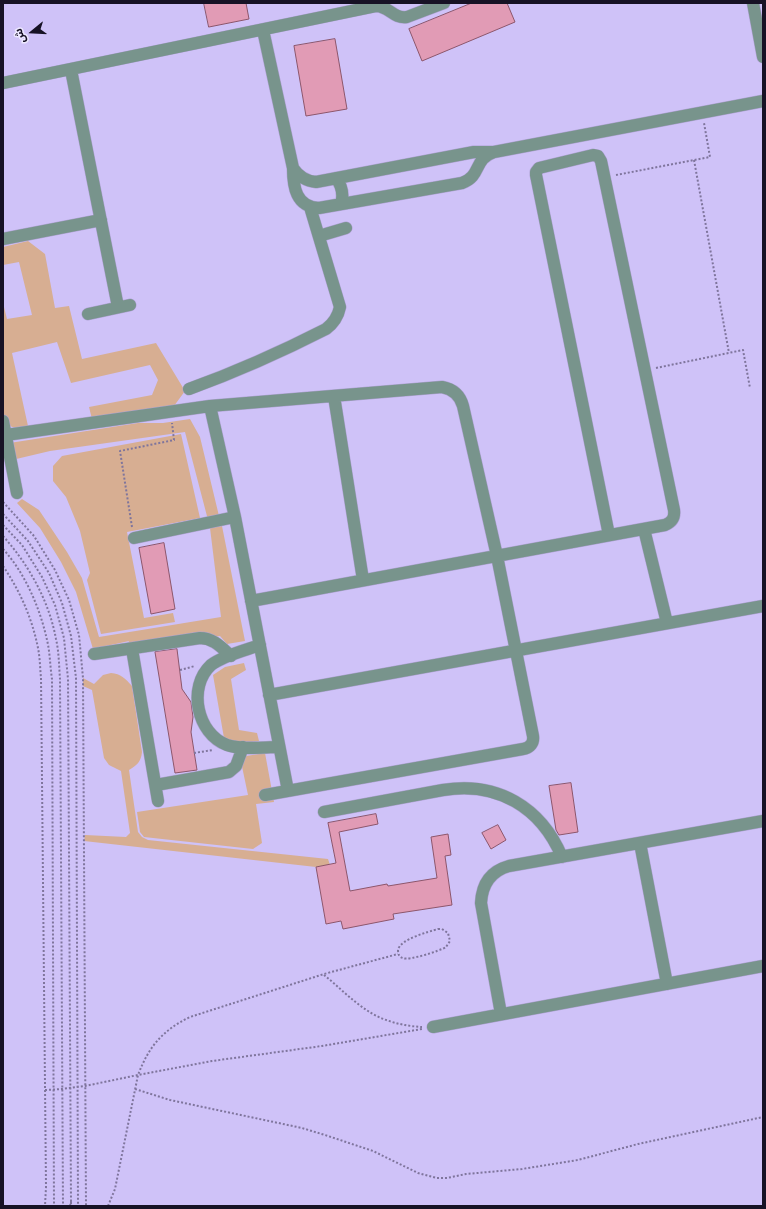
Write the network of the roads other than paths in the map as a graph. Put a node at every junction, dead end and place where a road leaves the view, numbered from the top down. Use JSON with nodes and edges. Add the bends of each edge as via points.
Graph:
{"nodes":[{"id":1,"x":444,"y":3,"type":"edge"},
{"id":2,"x":753,"y":3,"type":"edge"},
{"id":3,"x":262,"y":30,"type":"junction"},
{"id":4,"x":763,"y":57,"type":"edge"},
{"id":5,"x":71,"y":70,"type":"junction"},
{"id":6,"x":3,"y":83,"type":"edge"},
{"id":7,"x":763,"y":101,"type":"edge"},
{"id":8,"x":494,"y":152,"type":"junction"},
{"id":9,"x":467,"y":153,"type":"junction"},
{"id":10,"x":478,"y":166,"type":"junction"},
{"id":11,"x":293,"y":168,"type":"junction"},
{"id":12,"x":336,"y":178,"type":"junction"},
{"id":13,"x":311,"y":181,"type":"junction"},
{"id":14,"x":306,"y":204,"type":"junction"},
{"id":15,"x":341,"y":204,"type":"junction"},
{"id":16,"x":101,"y":220,"type":"junction"},
{"id":17,"x":346,"y":228,"type":"dead end"},
{"id":18,"x":319,"y":236,"type":"junction"},
{"id":19,"x":3,"y":239,"type":"edge"},
{"id":20,"x":130,"y":305,"type":"dead end"},
{"id":21,"x":118,"y":307,"type":"junction"},
{"id":22,"x":88,"y":314,"type":"dead end"},
{"id":23,"x":189,"y":389,"type":"dead end"},
{"id":24,"x":334,"y":396,"type":"junction"},
{"id":25,"x":210,"y":406,"type":"junction"},
{"id":26,"x":3,"y":421,"type":"edge"},
{"id":27,"x":6,"y":435,"type":"junction"},
{"id":28,"x":17,"y":493,"type":"dead end"},
{"id":29,"x":235,"y":517,"type":"junction"},
{"id":30,"x":644,"y":529,"type":"junction"},
{"id":31,"x":609,"y":535,"type":"junction"},
{"id":32,"x":134,"y":538,"type":"road end"},
{"id":33,"x":496,"y":556,"type":"junction"},
{"id":34,"x":363,"y":580,"type":"junction"},
{"id":35,"x":251,"y":601,"type":"junction"},
{"id":36,"x":763,"y":606,"type":"edge"},
{"id":37,"x":667,"y":623,"type":"junction"},
{"id":38,"x":260,"y":645,"type":"junction"},
{"id":39,"x":132,"y":648,"type":"junction"},
{"id":40,"x":516,"y":650,"type":"junction"},
{"id":41,"x":94,"y":654,"type":"dead end"},
{"id":42,"x":226,"y":658,"type":"junction"},
{"id":43,"x":269,"y":695,"type":"junction"},
{"id":44,"x":240,"y":747,"type":"junction"},
{"id":45,"x":279,"y":747,"type":"junction"},
{"id":46,"x":156,"y":785,"type":"junction"},
{"id":47,"x":288,"y":791,"type":"junction"},
{"id":48,"x":265,"y":795,"type":"dead end"},
{"id":49,"x":158,"y":801,"type":"dead end"},
{"id":50,"x":324,"y":812,"type":"dead end"},
{"id":51,"x":763,"y":821,"type":"edge"},
{"id":52,"x":640,"y":843,"type":"junction"},
{"id":53,"x":562,"y":857,"type":"junction"},
{"id":54,"x":763,"y":966,"type":"edge"},
{"id":55,"x":667,"y":984,"type":"junction"},
{"id":56,"x":501,"y":1014,"type":"junction"},
{"id":57,"x":433,"y":1027,"type":"road end"}],
"edges":[{"from":1,"to":3,"type":"lane","via":[[405,17],[396,16],[376,6]]},
{"from":2,"to":4,"type":"lane"},
{"from":3,"to":5,"type":"lane"},
{"from":3,"to":11,"type":"lane"},
{"from":5,"to":6,"type":"lane"},
{"from":5,"to":16,"type":"lane"},
{"from":7,"to":8,"type":"lane"},
{"from":8,"to":9,"type":"lane"},
{"from":8,"to":10,"type":"lane","via":[[484,157]]},
{"from":9,"to":10,"type":"lane"},
{"from":9,"to":12,"type":"lane"},
{"from":10,"to":15,"type":"lane","via":[[471,179],[462,183]]},
{"from":11,"to":13,"type":"lane","via":[[301,177]]},
{"from":11,"to":14,"type":"lane","via":[[296,192]]},
{"from":12,"to":13,"type":"lane"},
{"from":12,"to":15,"type":"lane","via":[[342,190]]},
{"from":13,"to":14,"type":"lane","via":[[306,188]]},
{"from":14,"to":15,"type":"lane","via":[[319,208]]},
{"from":14,"to":18,"type":"lane"},
{"from":16,"to":19,"type":"lane"},
{"from":16,"to":21,"type":"lane"},
{"from":17,"to":18,"type":"lane"},
{"from":18,"to":23,"type":"lane","via":[[340,307],[332,325],[272,356]]},
{"from":20,"to":21,"type":"lane"},
{"from":21,"to":22,"type":"lane"},
{"from":24,"to":25,"type":"lane"},
{"from":24,"to":33,"type":"lane","via":[[442,387],[456,393],[463,406]]},
{"from":24,"to":34,"type":"lane"},
{"from":25,"to":27,"type":"lane"},
{"from":25,"to":29,"type":"lane"},
{"from":26,"to":27,"type":"lane"},
{"from":27,"to":28,"type":"lane"},
{"from":29,"to":32,"type":"lane"},
{"from":29,"to":35,"type":"lane"},
{"from":30,"to":31,"type":"lane"},
{"from":30,"to":31,"type":"lane","via":[[668,523],[674,514],[605,176],[601,159],[596,155],[540,168],[536,175]]},
{"from":30,"to":37,"type":"lane"},
{"from":31,"to":33,"type":"lane"},
{"from":33,"to":34,"type":"lane"},
{"from":33,"to":40,"type":"lane"},
{"from":34,"to":35,"type":"lane"},
{"from":35,"to":38,"type":"lane"},
{"from":36,"to":37,"type":"lane"},
{"from":37,"to":40,"type":"lane"},
{"from":38,"to":42,"type":"lane"},
{"from":38,"to":43,"type":"lane"},
{"from":39,"to":41,"type":"lane"},
{"from":39,"to":42,"type":"lane","via":[[205,638],[215,642]]},
{"from":39,"to":46,"type":"lane"},
{"from":40,"to":43,"type":"lane"},
{"from":40,"to":47,"type":"lane","via":[[533,736],[529,747]]},
{"from":42,"to":44,"type":"lane","via":[[213,664],[201,679],[198,689],[199,708],[204,725],[211,735],[220,742]]},
{"from":43,"to":45,"type":"lane"},
{"from":44,"to":45,"type":"lane"},
{"from":44,"to":46,"type":"lane","via":[[236,766],[229,772]]},
{"from":45,"to":47,"type":"lane"},
{"from":46,"to":49,"type":"lane"},
{"from":47,"to":48,"type":"lane"},
{"from":50,"to":53,"type":"lane","via":[[448,789],[466,787],[488,790],[529,810],[555,841]]},
{"from":51,"to":52,"type":"lane"},
{"from":52,"to":53,"type":"lane"},
{"from":52,"to":55,"type":"lane"},
{"from":53,"to":56,"type":"lane","via":[[502,868],[491,876],[483,888],[481,903]]},
{"from":54,"to":55,"type":"lane"},
{"from":55,"to":56,"type":"lane"},
{"from":56,"to":57,"type":"lane"}]}
